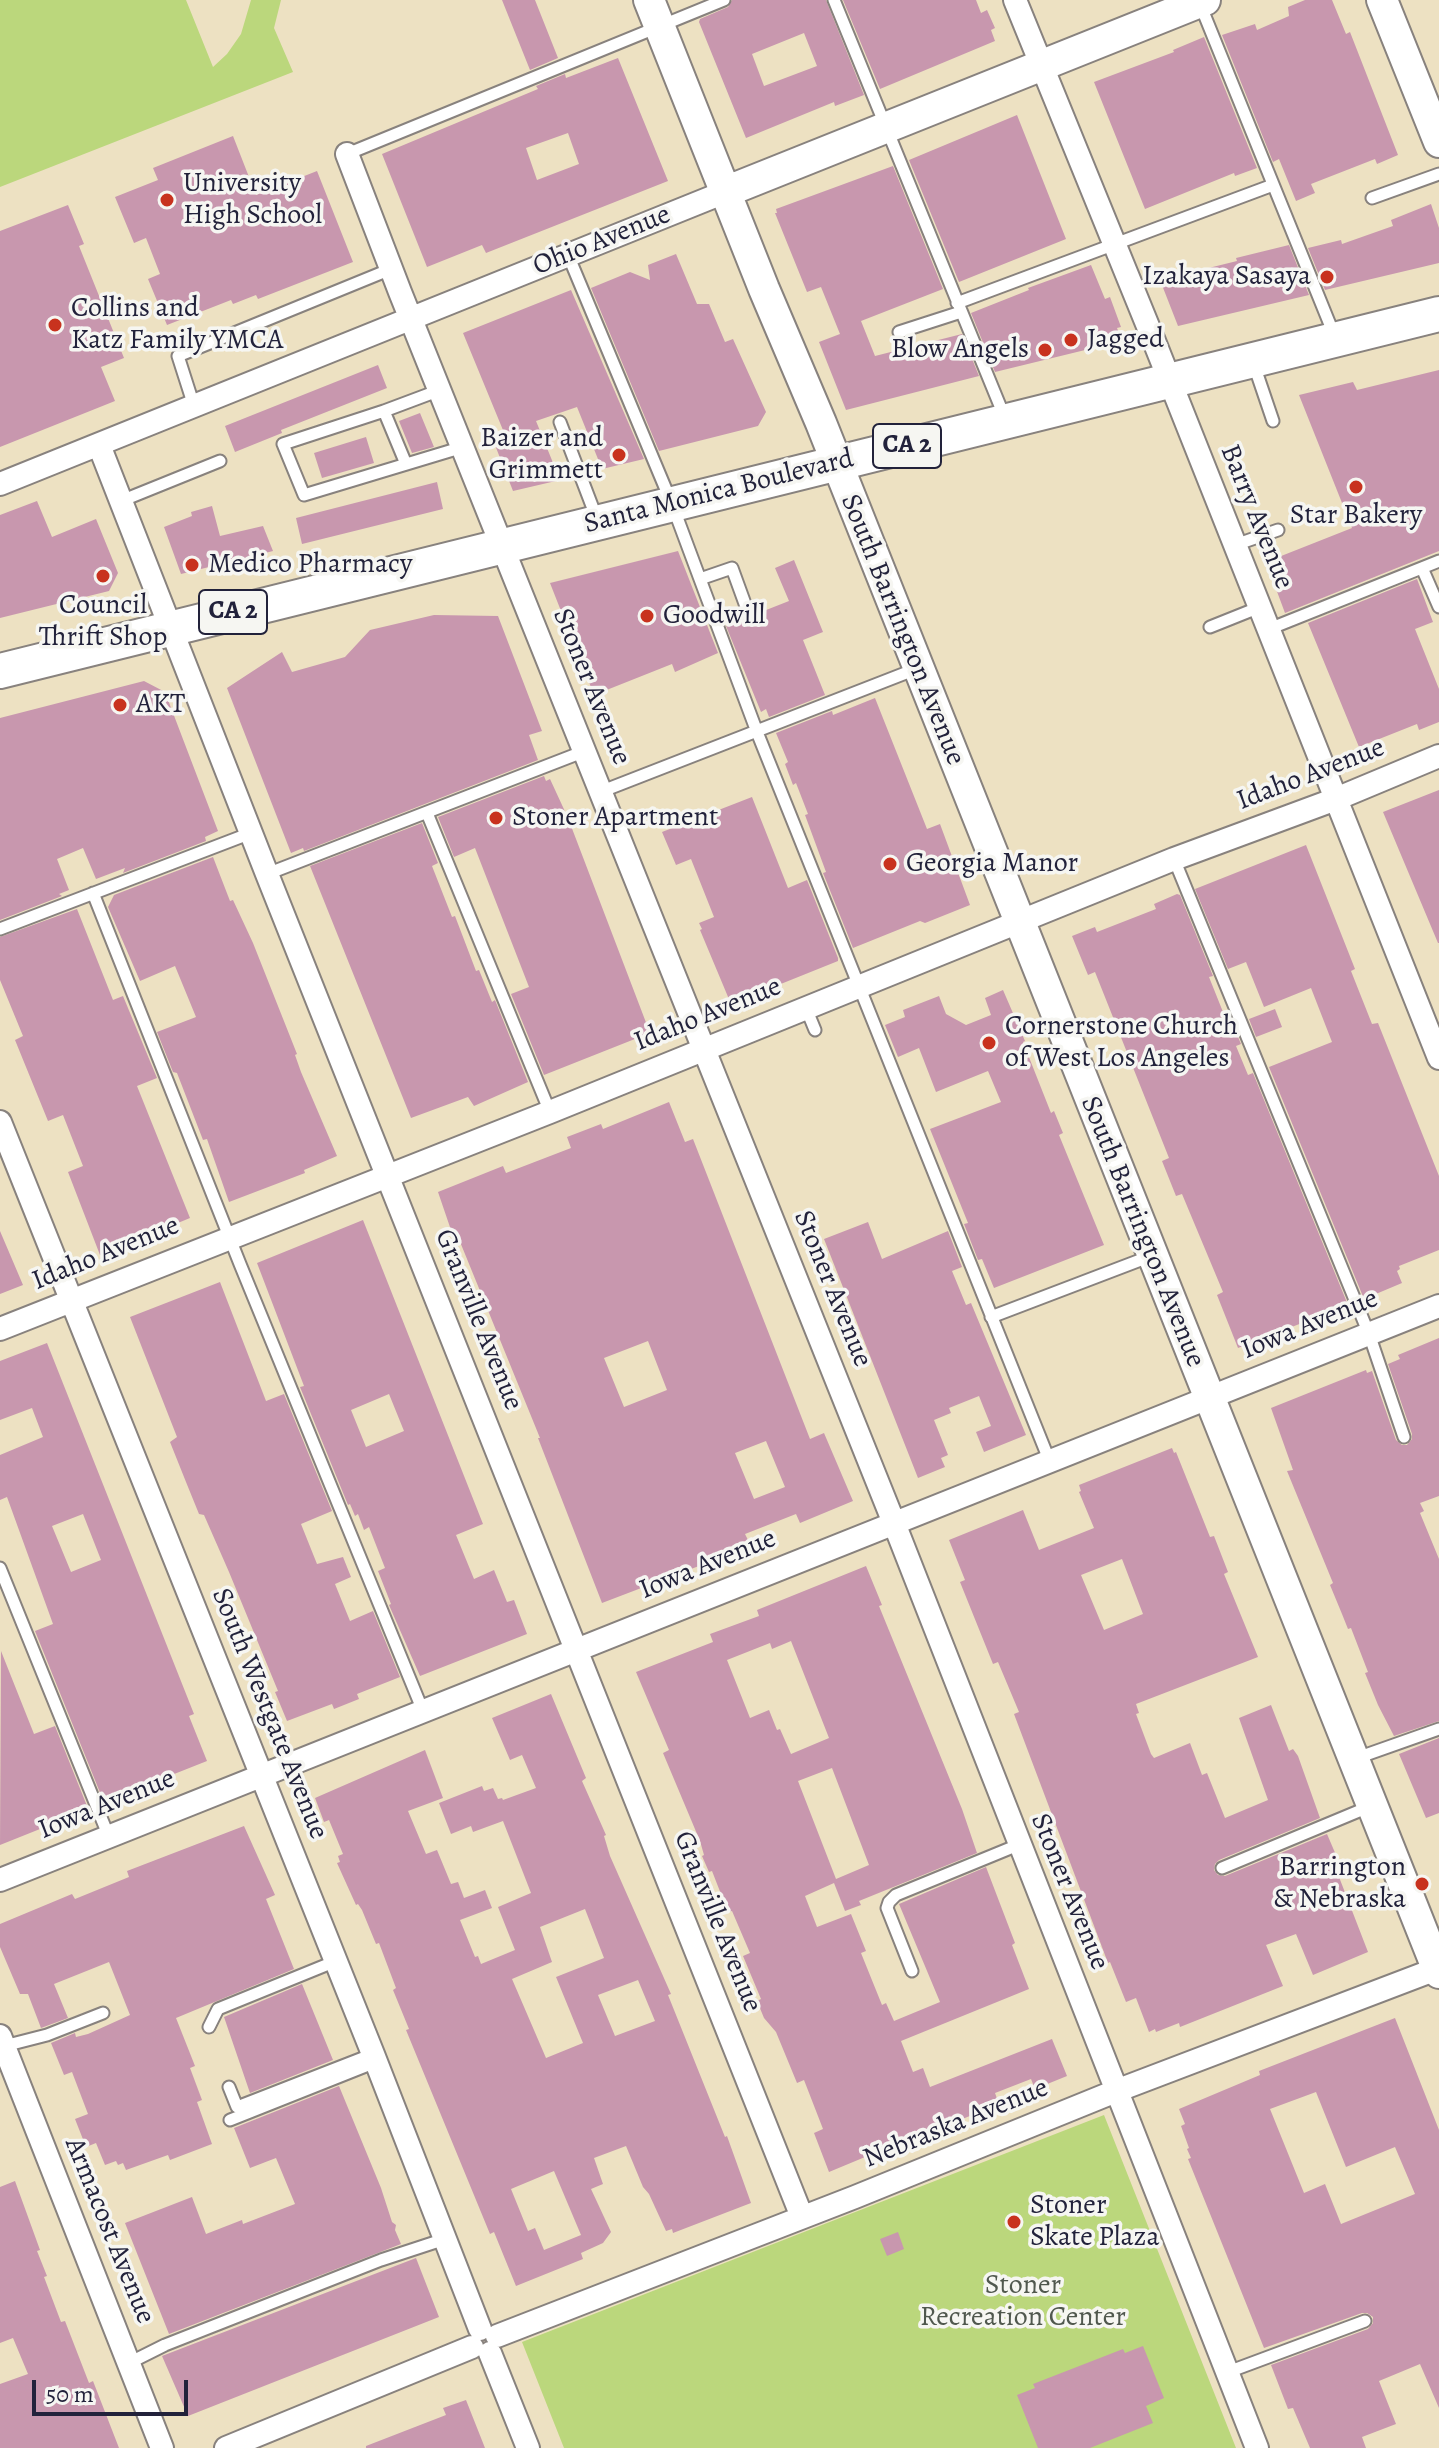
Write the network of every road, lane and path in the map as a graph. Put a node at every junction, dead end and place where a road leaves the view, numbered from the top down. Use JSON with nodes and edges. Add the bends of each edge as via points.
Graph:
{"nodes":[{"id":1,"x":724,"y":0,"type":"edge"},
{"id":2,"x":834,"y":0,"type":"edge"},
{"id":3,"x":1015,"y":0,"type":"edge"},
{"id":4,"x":1382,"y":0,"type":"edge"},
{"id":5,"x":1200,"y":1,"type":"edge"},
{"id":6,"x":654,"y":12,"type":"edge"},
{"id":7,"x":1041,"y":66,"type":"junction"},
{"id":8,"x":885,"y":128,"type":"junction"},
{"id":9,"x":1439,"y":142,"type":"edge"},
{"id":10,"x":347,"y":154,"type":"joint"},
{"id":11,"x":1439,"y":174,"type":"edge"},
{"id":12,"x":1273,"y":185,"type":"junction"},
{"id":13,"x":725,"y":192,"type":"junction"},
{"id":14,"x":1372,"y":198,"type":"dead end"},
{"id":15,"x":1115,"y":245,"type":"junction"},
{"id":16,"x":568,"y":255,"type":"junction"},
{"id":17,"x":391,"y":269,"type":"junction"},
{"id":18,"x":959,"y":307,"type":"junction"},
{"id":19,"x":1439,"y":314,"type":"edge"},
{"id":20,"x":410,"y":318,"type":"junction"},
{"id":21,"x":899,"y":332,"type":"dead end"},
{"id":22,"x":1336,"y":340,"type":"junction"},
{"id":23,"x":1253,"y":361,"type":"junction"},
{"id":24,"x":1170,"y":381,"type":"junction"},
{"id":25,"x":440,"y":390,"type":"junction"},
{"id":26,"x":194,"y":406,"type":"junction"},
{"id":27,"x":384,"y":411,"type":"junction"},
{"id":28,"x":1006,"y":421,"type":"junction"},
{"id":29,"x":1273,"y":421,"type":"dead end"},
{"id":30,"x":560,"y":422,"type":"dead end"},
{"id":31,"x":99,"y":445,"type":"junction"},
{"id":32,"x":463,"y":447,"type":"junction"},
{"id":33,"x":220,"y":461,"type":"dead end"},
{"id":34,"x":837,"y":463,"type":"junction"},
{"id":35,"x":406,"y":464,"type":"junction"},
{"id":36,"x":0,"y":484,"type":"edge"},
{"id":37,"x":121,"y":501,"type":"junction"},
{"id":38,"x":672,"y":504,"type":"junction"},
{"id":39,"x":599,"y":522,"type":"junction"},
{"id":40,"x":1278,"y":530,"type":"dead end"},
{"id":41,"x":502,"y":545,"type":"junction"},
{"id":42,"x":1235,"y":545,"type":"junction"},
{"id":43,"x":1439,"y":561,"type":"edge"},
{"id":44,"x":1422,"y":568,"type":"junction"},
{"id":45,"x":700,"y":579,"type":"junction"},
{"id":46,"x":1260,"y":607,"type":"junction"},
{"id":47,"x":1439,"y":607,"type":"edge"},
{"id":48,"x":748,"y":612,"type":"dead end"},
{"id":49,"x":171,"y":627,"type":"junction"},
{"id":50,"x":1210,"y":627,"type":"dead end"},
{"id":51,"x":1269,"y":629,"type":"junction"},
{"id":52,"x":917,"y":668,"type":"junction"},
{"id":53,"x":0,"y":671,"type":"edge"},
{"id":54,"x":757,"y":732,"type":"junction"},
{"id":55,"x":585,"y":751,"type":"junction"},
{"id":56,"x":1439,"y":756,"type":"edge"},
{"id":57,"x":600,"y":792,"type":"junction"},
{"id":58,"x":1336,"y":799,"type":"junction"},
{"id":59,"x":427,"y":813,"type":"junction"},
{"id":60,"x":251,"y":833,"type":"junction"},
{"id":61,"x":1174,"y":859,"type":"junction"},
{"id":62,"x":267,"y":874,"type":"junction"},
{"id":63,"x":93,"y":893,"type":"junction"},
{"id":64,"x":1019,"y":923,"type":"junction"},
{"id":65,"x":0,"y":929,"type":"edge"},
{"id":66,"x":859,"y":985,"type":"junction"},
{"id":67,"x":806,"y":1008,"type":"junction"},
{"id":68,"x":815,"y":1030,"type":"dead end"},
{"id":69,"x":704,"y":1050,"type":"junction"},
{"id":70,"x":1439,"y":1058,"type":"edge"},
{"id":71,"x":550,"y":1112,"type":"junction"},
{"id":72,"x":0,"y":1122,"type":"edge"},
{"id":73,"x":388,"y":1174,"type":"junction"},
{"id":74,"x":229,"y":1237,"type":"junction"},
{"id":75,"x":1152,"y":1256,"type":"junction"},
{"id":76,"x":71,"y":1301,"type":"junction"},
{"id":77,"x":1439,"y":1306,"type":"edge"},
{"id":78,"x":991,"y":1317,"type":"junction"},
{"id":79,"x":0,"y":1329,"type":"edge"},
{"id":80,"x":1369,"y":1334,"type":"junction"},
{"id":81,"x":1209,"y":1398,"type":"junction"},
{"id":82,"x":1404,"y":1437,"type":"dead end"},
{"id":83,"x":1050,"y":1462,"type":"junction"},
{"id":84,"x":894,"y":1523,"type":"junction"},
{"id":85,"x":0,"y":1568,"type":"edge"},
{"id":86,"x":577,"y":1650,"type":"junction"},
{"id":87,"x":423,"y":1711,"type":"junction"},
{"id":88,"x":1439,"y":1729,"type":"edge"},
{"id":89,"x":1354,"y":1760,"type":"junction"},
{"id":90,"x":262,"y":1775,"type":"junction"},
{"id":91,"x":1372,"y":1806,"type":"junction"},
{"id":92,"x":109,"y":1837,"type":"junction"},
{"id":93,"x":1018,"y":1845,"type":"junction"},
{"id":94,"x":1222,"y":1868,"type":"dead end"},
{"id":95,"x":0,"y":1880,"type":"edge"},
{"id":96,"x":336,"y":1961,"type":"junction"},
{"id":97,"x":1438,"y":1970,"type":"edge"},
{"id":98,"x":912,"y":1971,"type":"dead end"},
{"id":99,"x":103,"y":2013,"type":"dead end"},
{"id":100,"x":209,"y":2027,"type":"dead end"},
{"id":101,"x":2,"y":2041,"type":"edge"},
{"id":102,"x":375,"y":2058,"type":"junction"},
{"id":103,"x":229,"y":2087,"type":"dead end"},
{"id":104,"x":1116,"y":2091,"type":"junction"},
{"id":105,"x":230,"y":2120,"type":"dead end"},
{"id":106,"x":802,"y":2217,"type":"junction"},
{"id":107,"x":445,"y":2239,"type":"junction"},
{"id":108,"x":1365,"y":2321,"type":"dead end"},
{"id":109,"x":485,"y":2341,"type":"junction"},
{"id":110,"x":129,"y":2363,"type":"junction"},
{"id":111,"x":1228,"y":2372,"type":"junction"},
{"id":112,"x":162,"y":2448,"type":"edge"},
{"id":113,"x":226,"y":2448,"type":"edge"},
{"id":114,"x":528,"y":2448,"type":"edge"},
{"id":115,"x":1257,"y":2448,"type":"edge"}],
"edges":[{"from":1,"to":6,"type":"lane"},
{"from":2,"to":8,"type":"lane"},
{"from":3,"to":7,"type":"street","name":"Barry Avenue"},
{"from":4,"to":9,"type":"street"},
{"from":5,"to":7,"type":"street","name":"Ohio Avenue"},
{"from":5,"to":12,"type":"lane"},
{"from":6,"to":10,"type":"lane"},
{"from":6,"to":13,"type":"street","name":"South Barrington Avenue"},
{"from":7,"to":8,"type":"street","name":"Ohio Avenue"},
{"from":7,"to":15,"type":"street","name":"Barry Avenue"},
{"from":8,"to":13,"type":"street","name":"Ohio Avenue"},
{"from":8,"to":18,"type":"lane"},
{"from":10,"to":17,"type":"street","name":"Stoner Avenue"},
{"from":11,"to":14,"type":"lane"},
{"from":12,"to":15,"type":"lane"},
{"from":12,"to":22,"type":"lane"},
{"from":13,"to":16,"type":"street","name":"Ohio Avenue"},
{"from":13,"to":34,"type":"street","name":"South Barrington Avenue"},
{"from":15,"to":18,"type":"lane"},
{"from":15,"to":24,"type":"street","name":"Barry Avenue"},
{"from":16,"to":20,"type":"street","name":"Ohio Avenue"},
{"from":16,"to":38,"type":"lane"},
{"from":17,"to":20,"type":"street","name":"Stoner Avenue"},
{"from":17,"to":26,"type":"lane","via":[[178,356]]},
{"from":18,"to":21,"type":"lane"},
{"from":18,"to":28,"type":"lane"},
{"from":19,"to":22,"type":"main road","name":"Santa Monica Boulevard","number":"CA 2"},
{"from":20,"to":25,"type":"street","name":"Stoner Avenue"},
{"from":20,"to":26,"type":"street","name":"Ohio Avenue"},
{"from":22,"to":23,"type":"main road","name":"Santa Monica Boulevard","number":"CA 2"},
{"from":23,"to":24,"type":"main road","name":"Santa Monica Boulevard","number":"CA 2"},
{"from":23,"to":29,"type":"lane"},
{"from":24,"to":28,"type":"main road","name":"Santa Monica Boulevard","number":"CA 2"},
{"from":24,"to":42,"type":"street","name":"Barry Avenue"},
{"from":25,"to":27,"type":"lane"},
{"from":25,"to":32,"type":"street","name":"Stoner Avenue"},
{"from":26,"to":31,"type":"street","name":"Ohio Avenue"},
{"from":27,"to":35,"type":"lane"},
{"from":27,"to":35,"type":"lane","via":[[283,444],[304,495]]},
{"from":28,"to":34,"type":"main road","name":"Santa Monica Boulevard","number":"CA 2"},
{"from":30,"to":39,"type":"lane"},
{"from":31,"to":36,"type":"street","name":"Ohio Avenue"},
{"from":31,"to":37,"type":"street","name":"Granville Avenue"},
{"from":32,"to":35,"type":"lane"},
{"from":32,"to":41,"type":"street","name":"Stoner Avenue"},
{"from":33,"to":37,"type":"lane"},
{"from":34,"to":38,"type":"main road","name":"Santa Monica Boulevard","number":"CA 2"},
{"from":34,"to":52,"type":"street","name":"South Barrington Avenue"},
{"from":37,"to":49,"type":"street","name":"Granville Avenue"},
{"from":38,"to":39,"type":"main road","name":"Santa Monica Boulevard","number":"CA 2"},
{"from":38,"to":45,"type":"lane"},
{"from":39,"to":41,"type":"main road","name":"Santa Monica Boulevard","number":"CA 2"},
{"from":40,"to":42,"type":"lane"},
{"from":41,"to":49,"type":"main road","name":"Santa Monica Boulevard","number":"CA 2"},
{"from":41,"to":55,"type":"street","name":"Stoner Avenue"},
{"from":42,"to":46,"type":"street","name":"Barry Avenue"},
{"from":43,"to":44,"type":"lane"},
{"from":44,"to":47,"type":"lane"},
{"from":44,"to":51,"type":"lane"},
{"from":45,"to":48,"type":"lane","via":[[732,568]]},
{"from":45,"to":54,"type":"lane"},
{"from":46,"to":50,"type":"lane"},
{"from":46,"to":51,"type":"street","name":"Barry Avenue"},
{"from":49,"to":53,"type":"main road","name":"Santa Monica Boulevard","number":"CA 2"},
{"from":49,"to":60,"type":"street","name":"Granville Avenue"},
{"from":51,"to":58,"type":"street","name":"Barry Avenue"},
{"from":52,"to":54,"type":"lane"},
{"from":52,"to":64,"type":"street","name":"South Barrington Avenue"},
{"from":54,"to":57,"type":"lane"},
{"from":54,"to":66,"type":"lane"},
{"from":55,"to":57,"type":"street","name":"Stoner Avenue"},
{"from":55,"to":59,"type":"lane"},
{"from":56,"to":58,"type":"street","name":"Idaho Avenue"},
{"from":57,"to":69,"type":"street","name":"Stoner Avenue"},
{"from":58,"to":61,"type":"street","name":"Idaho Avenue"},
{"from":58,"to":70,"type":"street","name":"Barry Avenue"},
{"from":59,"to":62,"type":"lane"},
{"from":59,"to":71,"type":"lane"},
{"from":60,"to":62,"type":"street","name":"Granville Avenue"},
{"from":60,"to":63,"type":"lane"},
{"from":61,"to":64,"type":"street","name":"Idaho Avenue"},
{"from":61,"to":80,"type":"lane"},
{"from":62,"to":73,"type":"street","name":"Granville Avenue"},
{"from":63,"to":65,"type":"lane"},
{"from":63,"to":74,"type":"lane"},
{"from":64,"to":66,"type":"street","name":"Idaho Avenue"},
{"from":64,"to":75,"type":"street","name":"South Barrington Avenue"},
{"from":66,"to":67,"type":"street","name":"Idaho Avenue"},
{"from":66,"to":78,"type":"lane"},
{"from":67,"to":68,"type":"lane"},
{"from":67,"to":69,"type":"street","name":"Idaho Avenue"},
{"from":69,"to":71,"type":"street","name":"Idaho Avenue"},
{"from":69,"to":84,"type":"street","name":"Stoner Avenue"},
{"from":71,"to":73,"type":"street","name":"Idaho Avenue"},
{"from":72,"to":76,"type":"street","name":"South Westgate Avenue"},
{"from":73,"to":74,"type":"street","name":"Idaho Avenue"},
{"from":73,"to":86,"type":"street","name":"Granville Avenue"},
{"from":74,"to":76,"type":"street","name":"Idaho Avenue"},
{"from":74,"to":87,"type":"lane"},
{"from":75,"to":78,"type":"lane"},
{"from":75,"to":81,"type":"street","name":"South Barrington Avenue"},
{"from":76,"to":79,"type":"street","name":"Idaho Avenue"},
{"from":76,"to":90,"type":"street","name":"South Westgate Avenue"},
{"from":77,"to":80,"type":"street","name":"Iowa Avenue"},
{"from":78,"to":83,"type":"lane"},
{"from":80,"to":81,"type":"street","name":"Iowa Avenue"},
{"from":80,"to":82,"type":"lane"},
{"from":81,"to":83,"type":"street","name":"Iowa Avenue"},
{"from":81,"to":89,"type":"street","name":"South Barrington Avenue"},
{"from":83,"to":84,"type":"street","name":"Iowa Avenue"},
{"from":84,"to":86,"type":"street","name":"Iowa Avenue"},
{"from":84,"to":93,"type":"street","name":"Stoner Avenue"},
{"from":85,"to":92,"type":"lane"},
{"from":86,"to":87,"type":"street","name":"Iowa Avenue"},
{"from":86,"to":106,"type":"street","name":"Granville Avenue"},
{"from":87,"to":90,"type":"street","name":"Iowa Avenue"},
{"from":88,"to":89,"type":"lane"},
{"from":89,"to":91,"type":"street","name":"South Barrington Avenue"},
{"from":90,"to":92,"type":"street","name":"Iowa Avenue"},
{"from":90,"to":96,"type":"street","name":"South Westgate Avenue"},
{"from":91,"to":94,"type":"lane"},
{"from":91,"to":97,"type":"street","name":"South Barrington Avenue"},
{"from":92,"to":95,"type":"street","name":"Iowa Avenue"},
{"from":93,"to":98,"type":"lane","via":[[889,1902]]},
{"from":93,"to":104,"type":"street","name":"Stoner Avenue"},
{"from":96,"to":100,"type":"lane","via":[[218,2009]]},
{"from":96,"to":102,"type":"street","name":"South Westgate Avenue"},
{"from":97,"to":104,"type":"street","name":"Nebraska Avenue"},
{"from":99,"to":101,"type":"lane","via":[[47,2035]]},
{"from":101,"to":110,"type":"street","name":"Armacost Avenue"},
{"from":102,"to":103,"type":"lane","via":[[237,2107]]},
{"from":102,"to":105,"type":"lane"},
{"from":102,"to":107,"type":"street","name":"South Westgate Avenue"},
{"from":104,"to":106,"type":"street","name":"Nebraska Avenue"},
{"from":104,"to":111,"type":"street","name":"Stoner Avenue"},
{"from":106,"to":109,"type":"street","name":"Nebraska Avenue"},
{"from":107,"to":109,"type":"street","name":"South Westgate Avenue"},
{"from":107,"to":110,"type":"lane"},
{"from":108,"to":111,"type":"lane"},
{"from":109,"to":113,"type":"street","name":"Nebraska Avenue"},
{"from":109,"to":114,"type":"street","name":"South Westgate Avenue"},
{"from":110,"to":112,"type":"street","name":"Armacost Avenue"},
{"from":111,"to":115,"type":"street","name":"Stoner Avenue"}]}
